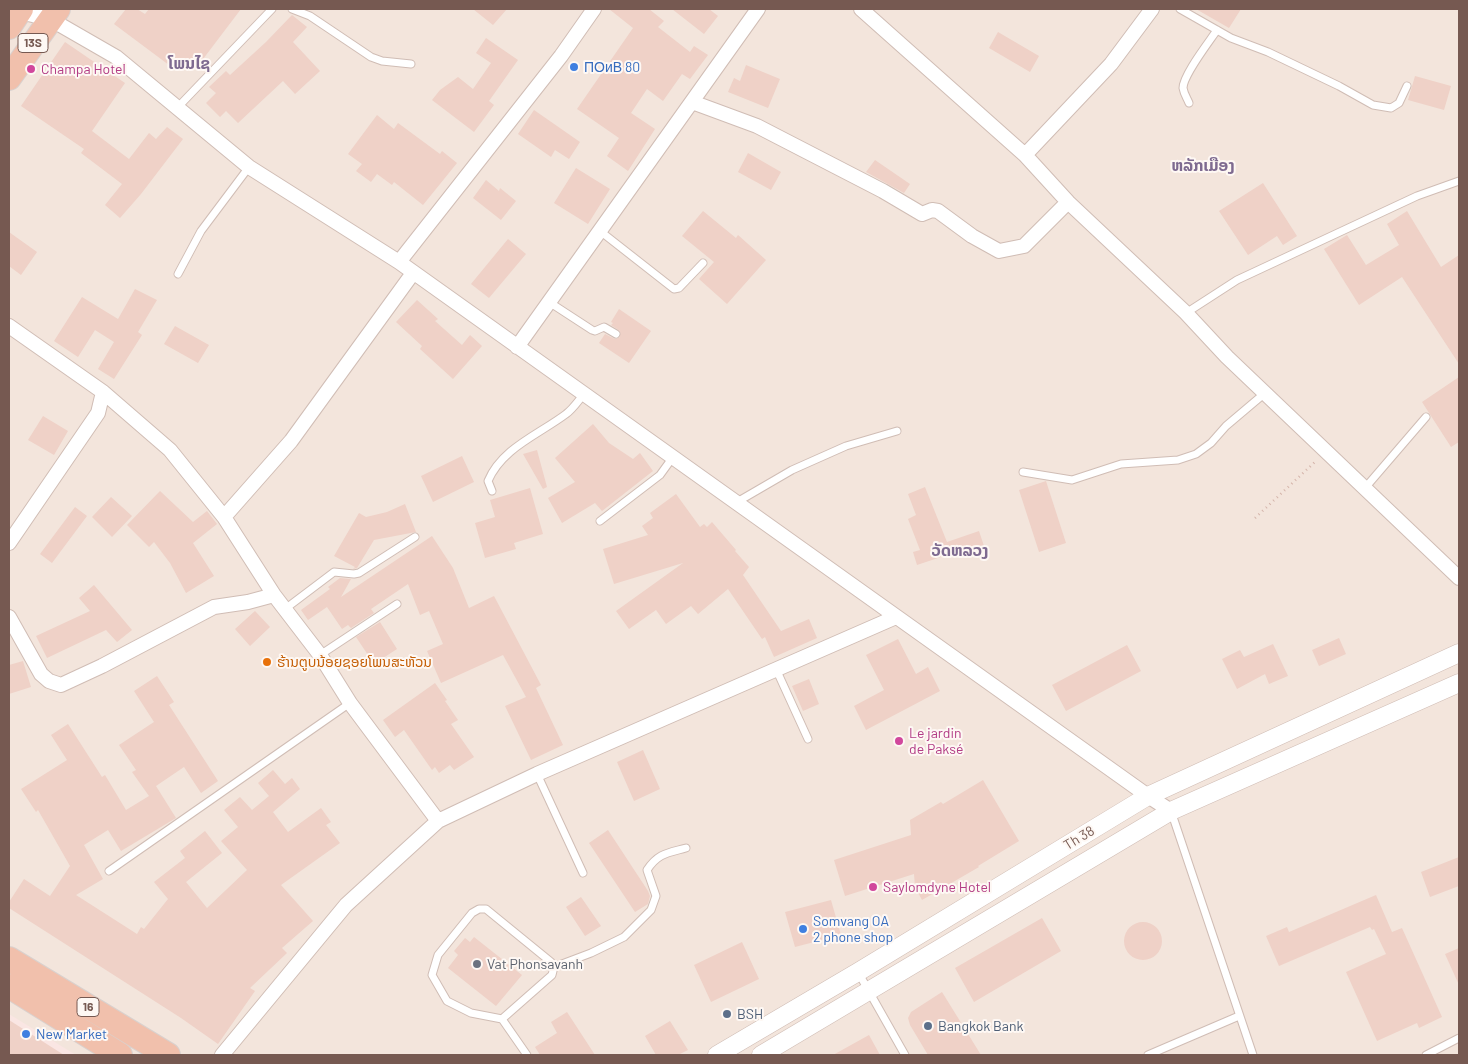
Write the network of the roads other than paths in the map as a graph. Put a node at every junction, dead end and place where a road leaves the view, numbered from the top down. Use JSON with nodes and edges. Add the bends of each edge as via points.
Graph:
{"nodes":[{"id":1,"x":272,"y":9,"type":"edge"},
{"id":2,"x":292,"y":9,"type":"edge"},
{"id":3,"x":594,"y":9,"type":"edge"},
{"id":4,"x":758,"y":9,"type":"edge"},
{"id":5,"x":861,"y":9,"type":"edge"},
{"id":6,"x":1152,"y":9,"type":"edge"},
{"id":7,"x":1180,"y":9,"type":"edge"},
{"id":8,"x":14,"y":14,"type":"edge"},
{"id":9,"x":54,"y":14,"type":"edge"},
{"id":10,"x":1217,"y":30,"type":"junction"},
{"id":11,"x":411,"y":64,"type":"dead end"},
{"id":12,"x":9,"y":78,"type":"edge"},
{"id":13,"x":1407,"y":86,"type":"dead end"},
{"id":14,"x":692,"y":102,"type":"junction"},
{"id":15,"x":1189,"y":103,"type":"dead end"},
{"id":16,"x":178,"y":107,"type":"junction"},
{"id":17,"x":1025,"y":155,"type":"junction"},
{"id":18,"x":249,"y":167,"type":"junction"},
{"id":19,"x":1459,"y":181,"type":"edge"},
{"id":20,"x":1068,"y":202,"type":"junction"},
{"id":21,"x":600,"y":231,"type":"junction"},
{"id":22,"x":399,"y":262,"type":"junction"},
{"id":23,"x":703,"y":263,"type":"dead end"},
{"id":24,"x":413,"y":272,"type":"junction"},
{"id":25,"x":178,"y":274,"type":"dead end"},
{"id":26,"x":550,"y":302,"type":"junction"},
{"id":27,"x":1186,"y":313,"type":"junction"},
{"id":28,"x":9,"y":326,"type":"edge"},
{"id":29,"x":616,"y":334,"type":"dead end"},
{"id":30,"x":517,"y":348,"type":"junction"},
{"id":31,"x":103,"y":392,"type":"junction"},
{"id":32,"x":1265,"y":393,"type":"junction"},
{"id":33,"x":584,"y":394,"type":"junction"},
{"id":34,"x":1426,"y":417,"type":"dead end"},
{"id":35,"x":897,"y":431,"type":"dead end"},
{"id":36,"x":673,"y":457,"type":"junction"},
{"id":37,"x":1023,"y":472,"type":"dead end"},
{"id":38,"x":1364,"y":488,"type":"junction"},
{"id":39,"x":492,"y":491,"type":"dead end"},
{"id":40,"x":737,"y":502,"type":"junction"},
{"id":41,"x":224,"y":517,"type":"junction"},
{"id":42,"x":600,"y":521,"type":"dead end"},
{"id":43,"x":415,"y":537,"type":"dead end"},
{"id":44,"x":9,"y":543,"type":"edge"},
{"id":45,"x":1459,"y":578,"type":"edge"},
{"id":46,"x":274,"y":595,"type":"junction"},
{"id":47,"x":397,"y":604,"type":"dead end"},
{"id":48,"x":285,"y":609,"type":"junction"},
{"id":49,"x":9,"y":617,"type":"edge"},
{"id":50,"x":896,"y":617,"type":"junction"},
{"id":51,"x":1459,"y":653,"type":"edge"},
{"id":52,"x":320,"y":655,"type":"junction"},
{"id":53,"x":776,"y":668,"type":"junction"},
{"id":54,"x":1459,"y":683,"type":"edge"},
{"id":55,"x":350,"y":703,"type":"junction"},
{"id":56,"x":808,"y":739,"type":"dead end"},
{"id":57,"x":537,"y":774,"type":"junction"},
{"id":58,"x":1148,"y":796,"type":"junction"},
{"id":59,"x":1171,"y":811,"type":"junction"},
{"id":60,"x":438,"y":821,"type":"junction"},
{"id":61,"x":686,"y":848,"type":"dead end"},
{"id":62,"x":110,"y":871,"type":"dead end"},
{"id":63,"x":583,"y":873,"type":"dead end"},
{"id":64,"x":9,"y":959,"type":"edge"},
{"id":65,"x":554,"y":967,"type":"junction"},
{"id":66,"x":858,"y":972,"type":"junction"},
{"id":67,"x":9,"y":986,"type":"edge"},
{"id":68,"x":869,"y":992,"type":"junction"},
{"id":69,"x":1239,"y":1016,"type":"junction"},
{"id":70,"x":502,"y":1018,"type":"junction"},
{"id":71,"x":1459,"y":1038,"type":"edge"},
{"id":72,"x":120,"y":1055,"type":"edge"},
{"id":73,"x":168,"y":1055,"type":"edge"},
{"id":74,"x":222,"y":1055,"type":"edge"},
{"id":75,"x":527,"y":1055,"type":"edge"},
{"id":76,"x":717,"y":1055,"type":"edge"},
{"id":77,"x":761,"y":1055,"type":"edge"},
{"id":78,"x":905,"y":1055,"type":"edge"},
{"id":79,"x":1148,"y":1055,"type":"edge"},
{"id":80,"x":1253,"y":1055,"type":"edge"},
{"id":81,"x":1426,"y":1055,"type":"edge"}],
"edges":[{"from":1,"to":16,"type":"lane"},
{"from":2,"to":11,"type":"lane","via":[[310,16],[371,57]]},
{"from":3,"to":22,"type":"street","via":[[561,56]]},
{"from":4,"to":14,"type":"street"},
{"from":5,"to":17,"type":"street"},
{"from":6,"to":17,"type":"street","via":[[1111,64]]},
{"from":7,"to":10,"type":"lane"},
{"from":8,"to":9,"type":"street"},
{"from":9,"to":12,"type":"highway","number":"13S"},
{"from":9,"to":16,"type":"street","via":[[116,57]]},
{"from":10,"to":13,"type":"lane","via":[[1373,105],[1391,108],[1399,103]]},
{"from":10,"to":15,"type":"lane","via":[[1186,76],[1183,85]]},
{"from":14,"to":20,"type":"street","via":[[757,126],[883,190],[922,214],[938,211],[972,236],[999,250],[1024,246]]},
{"from":14,"to":21,"type":"street"},
{"from":16,"to":18,"type":"street"},
{"from":17,"to":20,"type":"street"},
{"from":18,"to":22,"type":"street"},
{"from":18,"to":25,"type":"lane","via":[[201,231]]},
{"from":19,"to":27,"type":"lane","via":[[1417,196],[1237,280]]},
{"from":20,"to":27,"type":"street"},
{"from":21,"to":23,"type":"lane","via":[[674,289],[679,288]]},
{"from":21,"to":26,"type":"street"},
{"from":22,"to":24,"type":"street"},
{"from":24,"to":30,"type":"street"},
{"from":24,"to":41,"type":"street","via":[[291,441]]},
{"from":26,"to":29,"type":"lane","via":[[592,330],[604,327]]},
{"from":26,"to":30,"type":"street"},
{"from":27,"to":32,"type":"street"},
{"from":28,"to":31,"type":"street"},
{"from":30,"to":33,"type":"street"},
{"from":31,"to":41,"type":"street","via":[[170,450]]},
{"from":31,"to":44,"type":"street","via":[[98,413]]},
{"from":32,"to":37,"type":"lane","via":[[1211,443],[1196,454],[1178,460],[1121,464],[1072,480]]},
{"from":32,"to":38,"type":"street"},
{"from":33,"to":36,"type":"street"},
{"from":33,"to":39,"type":"lane","via":[[568,413],[507,454],[493,468],[488,481]]},
{"from":34,"to":38,"type":"lane"},
{"from":35,"to":40,"type":"lane","via":[[846,446],[792,470]]},
{"from":36,"to":40,"type":"street"},
{"from":36,"to":42,"type":"lane","via":[[660,475]]},
{"from":38,"to":45,"type":"street"},
{"from":40,"to":50,"type":"street"},
{"from":41,"to":46,"type":"street"},
{"from":43,"to":48,"type":"lane","via":[[359,573],[334,572]]},
{"from":46,"to":48,"type":"street"},
{"from":46,"to":49,"type":"street","via":[[214,607],[61,684],[49,681],[34,666]]},
{"from":47,"to":52,"type":"lane"},
{"from":48,"to":52,"type":"street"},
{"from":50,"to":53,"type":"street"},
{"from":50,"to":58,"type":"street"},
{"from":51,"to":58,"type":"street","name":"Th 38"},
{"from":52,"to":55,"type":"street"},
{"from":53,"to":56,"type":"lane"},
{"from":53,"to":57,"type":"street"},
{"from":54,"to":59,"type":"street","name":"Th 38"},
{"from":55,"to":60,"type":"street"},
{"from":55,"to":62,"type":"lane"},
{"from":57,"to":60,"type":"street"},
{"from":57,"to":63,"type":"lane"},
{"from":58,"to":59,"type":"street"},
{"from":58,"to":66,"type":"street","name":"Th 38"},
{"from":59,"to":68,"type":"street","name":"Th 38"},
{"from":59,"to":69,"type":"lane"},
{"from":60,"to":74,"type":"street","via":[[346,904]]},
{"from":61,"to":65,"type":"lane","via":[[654,860],[647,870],[656,896],[651,910],[624,936]]},
{"from":64,"to":73,"type":"highway","number":"16"},
{"from":65,"to":70,"type":"lane","via":[[552,975]]},
{"from":65,"to":70,"type":"lane","via":[[486,909],[472,913],[438,955],[432,975],[447,1001],[471,1013]]},
{"from":66,"to":68,"type":"lane"},
{"from":66,"to":76,"type":"street","name":"Th 38"},
{"from":67,"to":72,"type":"highway","number":"16"},
{"from":68,"to":77,"type":"street","name":"Th 38"},
{"from":68,"to":78,"type":"lane"},
{"from":69,"to":79,"type":"lane"},
{"from":69,"to":80,"type":"lane"},
{"from":70,"to":75,"type":"lane"},
{"from":71,"to":81,"type":"lane"}]}
